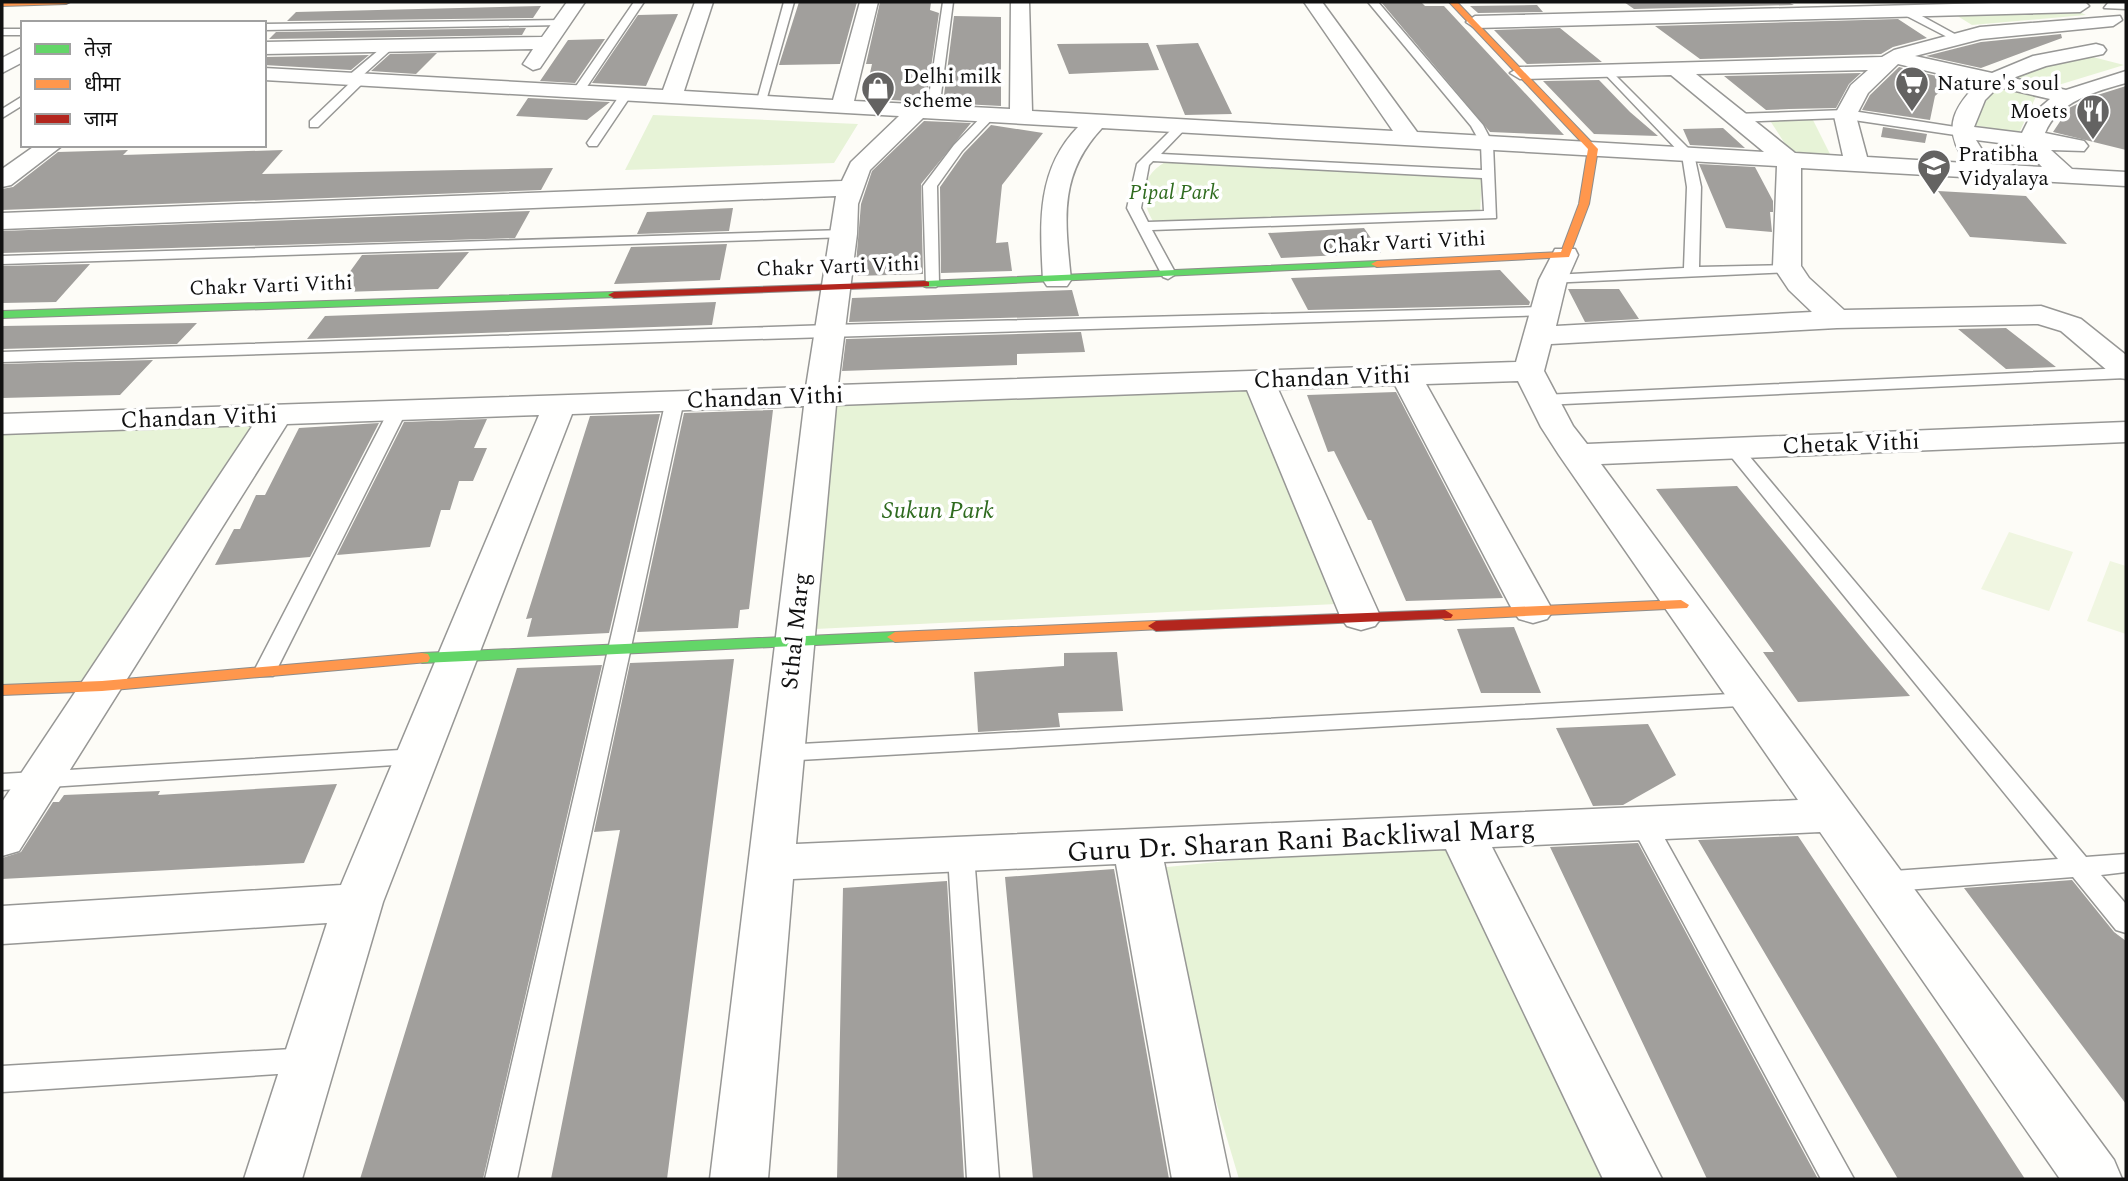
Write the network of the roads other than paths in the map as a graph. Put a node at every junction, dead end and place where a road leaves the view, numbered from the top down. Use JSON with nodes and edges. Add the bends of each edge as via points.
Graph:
{"nodes":[{"id":1,"x":66,"y":2,"type":"edge"},
{"id":2,"x":576,"y":2,"type":"edge"},
{"id":3,"x":639,"y":2,"type":"edge"},
{"id":4,"x":704,"y":2,"type":"edge"},
{"id":5,"x":789,"y":2,"type":"edge"},
{"id":6,"x":869,"y":2,"type":"edge"},
{"id":7,"x":948,"y":2,"type":"edge"},
{"id":8,"x":1020,"y":2,"type":"edge"},
{"id":9,"x":1313,"y":2,"type":"edge"},
{"id":10,"x":1373,"y":2,"type":"edge"},
{"id":11,"x":1453,"y":2,"type":"edge"},
{"id":12,"x":1809,"y":2,"type":"edge"},
{"id":13,"x":20,"y":3,"type":"edge"},
{"id":14,"x":2,"y":4,"type":"edge"},
{"id":15,"x":2109,"y":10,"type":"edge"},
{"id":16,"x":1905,"y":11,"type":"junction"},
{"id":17,"x":1830,"y":14,"type":"junction"},
{"id":18,"x":562,"y":22,"type":"junction"},
{"id":19,"x":1475,"y":22,"type":"junction"},
{"id":20,"x":2036,"y":26,"type":"junction"},
{"id":21,"x":266,"y":27,"type":"edge"},
{"id":22,"x":1858,"y":30,"type":"dead end"},
{"id":23,"x":2,"y":32,"type":"edge"},
{"id":24,"x":21,"y":32,"type":"edge"},
{"id":25,"x":1957,"y":38,"type":"junction"},
{"id":26,"x":1878,"y":42,"type":"dead end"},
{"id":27,"x":548,"y":43,"type":"junction"},
{"id":28,"x":1524,"y":45,"type":"dead end"},
{"id":29,"x":390,"y":46,"type":"junction"},
{"id":30,"x":1496,"y":46,"type":"junction"},
{"id":31,"x":266,"y":48,"type":"edge"},
{"id":32,"x":2096,"y":50,"type":"junction"},
{"id":33,"x":21,"y":53,"type":"edge"},
{"id":34,"x":2,"y":54,"type":"edge"},
{"id":35,"x":21,"y":54,"type":"edge"},
{"id":36,"x":1893,"y":58,"type":"junction"},
{"id":37,"x":2126,"y":61,"type":"edge"},
{"id":38,"x":2,"y":67,"type":"edge"},
{"id":39,"x":1675,"y":68,"type":"junction"},
{"id":40,"x":1607,"y":70,"type":"junction"},
{"id":41,"x":1520,"y":73,"type":"junction"},
{"id":42,"x":266,"y":74,"type":"edge"},
{"id":43,"x":2126,"y":76,"type":"edge"},
{"id":44,"x":357,"y":78,"type":"junction"},
{"id":45,"x":1992,"y":79,"type":"junction"},
{"id":46,"x":515,"y":88,"type":"junction"},
{"id":47,"x":578,"y":92,"type":"junction"},
{"id":48,"x":625,"y":94,"type":"junction"},
{"id":49,"x":671,"y":96,"type":"junction"},
{"id":50,"x":2066,"y":96,"type":"junction"},
{"id":51,"x":21,"y":100,"type":"edge"},
{"id":52,"x":760,"y":101,"type":"junction"},
{"id":53,"x":842,"y":106,"type":"junction"},
{"id":54,"x":926,"y":110,"type":"junction"},
{"id":55,"x":2,"y":114,"type":"edge"},
{"id":56,"x":991,"y":114,"type":"junction"},
{"id":57,"x":1845,"y":115,"type":"junction"},
{"id":58,"x":1021,"y":116,"type":"junction"},
{"id":59,"x":1735,"y":118,"type":"junction"},
{"id":60,"x":1097,"y":120,"type":"junction"},
{"id":61,"x":314,"y":124,"type":"dead end"},
{"id":62,"x":1182,"y":125,"type":"junction"},
{"id":63,"x":1962,"y":132,"type":"junction"},
{"id":64,"x":1410,"y":139,"type":"junction"},
{"id":65,"x":2032,"y":141,"type":"junction"},
{"id":66,"x":593,"y":143,"type":"dead end"},
{"id":67,"x":1487,"y":144,"type":"junction"},
{"id":68,"x":2076,"y":146,"type":"dead end"},
{"id":69,"x":49,"y":147,"type":"edge"},
{"id":70,"x":1593,"y":149,"type":"junction"},
{"id":71,"x":1688,"y":154,"type":"junction"},
{"id":72,"x":1150,"y":157,"type":"junction"},
{"id":73,"x":1789,"y":160,"type":"junction"},
{"id":74,"x":1857,"y":164,"type":"junction"},
{"id":75,"x":1983,"y":170,"type":"junction"},
{"id":76,"x":1489,"y":174,"type":"junction"},
{"id":77,"x":2067,"y":177,"type":"junction"},
{"id":78,"x":2126,"y":179,"type":"edge"},
{"id":79,"x":2,"y":180,"type":"edge"},
{"id":80,"x":851,"y":188,"type":"junction"},
{"id":81,"x":2,"y":221,"type":"edge"},
{"id":82,"x":1143,"y":226,"type":"junction"},
{"id":83,"x":844,"y":234,"type":"junction"},
{"id":84,"x":2,"y":260,"type":"edge"},
{"id":85,"x":1788,"y":268,"type":"junction"},
{"id":86,"x":1692,"y":272,"type":"junction"},
{"id":87,"x":1168,"y":274,"type":"junction"},
{"id":88,"x":1057,"y":280,"type":"junction"},
{"id":89,"x":931,"y":284,"type":"junction"},
{"id":90,"x":837,"y":287,"type":"junction"},
{"id":91,"x":2,"y":315,"type":"edge"},
{"id":92,"x":1837,"y":319,"type":"junction"},
{"id":93,"x":1545,"y":326,"type":"junction"},
{"id":94,"x":830,"y":330,"type":"junction"},
{"id":95,"x":2,"y":357,"type":"edge"},
{"id":96,"x":2126,"y":371,"type":"edge"},
{"id":97,"x":1405,"y":375,"type":"junction"},
{"id":98,"x":1258,"y":380,"type":"junction"},
{"id":99,"x":821,"y":395,"type":"junction"},
{"id":100,"x":675,"y":400,"type":"junction"},
{"id":101,"x":560,"y":404,"type":"junction"},
{"id":102,"x":398,"y":410,"type":"junction"},
{"id":103,"x":277,"y":414,"type":"junction"},
{"id":104,"x":2,"y":424,"type":"edge"},
{"id":105,"x":2126,"y":432,"type":"edge"},
{"id":106,"x":1734,"y":449,"type":"junction"},
{"id":107,"x":1576,"y":455,"type":"junction"},
{"id":108,"x":1681,"y":605,"type":"junction"},
{"id":109,"x":1533,"y":611,"type":"junction"},
{"id":110,"x":1361,"y":618,"type":"junction"},
{"id":111,"x":793,"y":641,"type":"junction"},
{"id":112,"x":620,"y":649,"type":"junction"},
{"id":113,"x":458,"y":654,"type":"junction"},
{"id":114,"x":265,"y":671,"type":"junction"},
{"id":115,"x":102,"y":686,"type":"junction"},
{"id":116,"x":2,"y":690,"type":"edge"},
{"id":117,"x":1749,"y":700,"type":"junction"},
{"id":118,"x":782,"y":753,"type":"junction"},
{"id":119,"x":417,"y":757,"type":"junction"},
{"id":120,"x":21,"y":781,"type":"edge"},
{"id":121,"x":1832,"y":815,"type":"junction"},
{"id":122,"x":1643,"y":823,"type":"junction"},
{"id":123,"x":1461,"y":832,"type":"junction"},
{"id":124,"x":2,"y":839,"type":"edge"},
{"id":125,"x":1137,"y":847,"type":"junction"},
{"id":126,"x":961,"y":855,"type":"junction"},
{"id":127,"x":771,"y":863,"type":"junction"},
{"id":128,"x":2126,"y":863,"type":"edge"},
{"id":129,"x":2080,"y":866,"type":"junction"},
{"id":130,"x":1880,"y":882,"type":"junction"},
{"id":131,"x":358,"y":902,"type":"junction"},
{"id":132,"x":2126,"y":923,"type":"edge"},
{"id":133,"x":2,"y":925,"type":"edge"},
{"id":134,"x":309,"y":1060,"type":"junction"},
{"id":135,"x":2,"y":1079,"type":"edge"},
{"id":136,"x":273,"y":1179,"type":"edge"},
{"id":137,"x":501,"y":1179,"type":"edge"},
{"id":138,"x":739,"y":1179,"type":"edge"},
{"id":139,"x":983,"y":1179,"type":"edge"},
{"id":140,"x":1200,"y":1179,"type":"edge"},
{"id":141,"x":1633,"y":1179,"type":"edge"},
{"id":142,"x":1838,"y":1179,"type":"edge"},
{"id":143,"x":2094,"y":1179,"type":"edge"}],
"edges":[{"from":1,"to":13,"type":"street"},
{"from":2,"to":18,"type":"street"},
{"from":3,"to":47,"type":"lane"},
{"from":4,"to":49,"type":"street"},
{"from":5,"to":52,"type":"lane"},
{"from":6,"to":53,"type":"street"},
{"from":7,"to":54,"type":"lane"},
{"from":8,"to":58,"type":"street"},
{"from":9,"to":64,"type":"street"},
{"from":10,"to":67,"type":"lane","via":[[1471,117]]},
{"from":11,"to":19,"type":"street"},
{"from":12,"to":17,"type":"street"},
{"from":13,"to":14,"type":"street"},
{"from":15,"to":16,"type":"street"},
{"from":15,"to":20,"type":"street"},
{"from":16,"to":17,"type":"street"},
{"from":16,"to":25,"type":"lane"},
{"from":17,"to":19,"type":"street"},
{"from":17,"to":22,"type":"street"},
{"from":18,"to":21,"type":"lane"},
{"from":18,"to":27,"type":"street"},
{"from":19,"to":30,"type":"street"},
{"from":20,"to":25,"type":"street"},
{"from":20,"to":32,"type":"street"},
{"from":23,"to":24,"type":"lane"},
{"from":25,"to":36,"type":"street"},
{"from":26,"to":36,"type":"street"},
{"from":27,"to":29,"type":"street"},
{"from":27,"to":46,"type":"street"},
{"from":28,"to":30,"type":"street"},
{"from":29,"to":31,"type":"street"},
{"from":29,"to":44,"type":"lane"},
{"from":30,"to":41,"type":"street"},
{"from":32,"to":37,"type":"street"},
{"from":32,"to":45,"type":"street"},
{"from":33,"to":34,"type":"street"},
{"from":35,"to":38,"type":"street"},
{"from":36,"to":39,"type":"street"},
{"from":36,"to":45,"type":"street"},
{"from":36,"to":57,"type":"street","via":[[1859,90]]},
{"from":39,"to":40,"type":"street"},
{"from":39,"to":59,"type":"street"},
{"from":40,"to":41,"type":"street"},
{"from":40,"to":71,"type":"lane"},
{"from":41,"to":70,"type":"street"},
{"from":42,"to":44,"type":"street"},
{"from":43,"to":50,"type":"street"},
{"from":44,"to":46,"type":"street"},
{"from":44,"to":61,"type":"lane"},
{"from":45,"to":50,"type":"street"},
{"from":45,"to":63,"type":"street","via":[[1974,97]]},
{"from":46,"to":47,"type":"street"},
{"from":47,"to":48,"type":"street"},
{"from":48,"to":49,"type":"street"},
{"from":48,"to":66,"type":"lane"},
{"from":49,"to":52,"type":"street"},
{"from":50,"to":65,"type":"street","via":[[2044,116]]},
{"from":51,"to":55,"type":"lane"},
{"from":52,"to":53,"type":"street"},
{"from":53,"to":54,"type":"street"},
{"from":54,"to":56,"type":"street"},
{"from":54,"to":80,"type":"street","name":"Sthal Marg","via":[[859,167]]},
{"from":56,"to":58,"type":"street"},
{"from":56,"to":89,"type":"lane","via":[[930,186]]},
{"from":57,"to":59,"type":"lane"},
{"from":57,"to":63,"type":"lane"},
{"from":57,"to":74,"type":"street"},
{"from":58,"to":60,"type":"street"},
{"from":59,"to":73,"type":"street"},
{"from":60,"to":62,"type":"street"},
{"from":60,"to":88,"type":"street","via":[[1078,138],[1058,172],[1051,205]]},
{"from":62,"to":64,"type":"street"},
{"from":62,"to":72,"type":"lane"},
{"from":63,"to":65,"type":"street"},
{"from":63,"to":75,"type":"street"},
{"from":64,"to":67,"type":"street"},
{"from":65,"to":68,"type":"street"},
{"from":65,"to":77,"type":"street"},
{"from":67,"to":70,"type":"street"},
{"from":67,"to":76,"type":"lane"},
{"from":69,"to":79,"type":"street"},
{"from":70,"to":71,"type":"street"},
{"from":70,"to":93,"type":"street","via":[[1582,216]]},
{"from":71,"to":73,"type":"street"},
{"from":71,"to":86,"type":"lane","via":[[1694,187]]},
{"from":72,"to":76,"type":"lane"},
{"from":72,"to":82,"type":"lane","via":[[1143,164],[1134,208]]},
{"from":73,"to":74,"type":"street"},
{"from":73,"to":85,"type":"street"},
{"from":74,"to":75,"type":"street"},
{"from":75,"to":77,"type":"street"},
{"from":76,"to":82,"type":"lane","via":[[1491,215]]},
{"from":77,"to":78,"type":"street"},
{"from":80,"to":81,"type":"street"},
{"from":80,"to":83,"type":"street","name":"Sthal Marg","via":[[845,204]]},
{"from":82,"to":87,"type":"lane"},
{"from":83,"to":84,"type":"lane"},
{"from":83,"to":90,"type":"street","name":"Sthal Marg"},
{"from":85,"to":86,"type":"lane"},
{"from":85,"to":92,"type":"street"},
{"from":86,"to":93,"type":"lane"},
{"from":87,"to":88,"type":"street","name":"Chakr Varti Vithi"},
{"from":87,"to":93,"type":"street","name":"Chakr Varti Vithi"},
{"from":88,"to":89,"type":"street","name":"Chakr Varti Vithi"},
{"from":89,"to":90,"type":"street","name":"Chakr Varti Vithi"},
{"from":90,"to":91,"type":"street","name":"Chakr Varti Vithi"},
{"from":90,"to":94,"type":"street","name":"Sthal Marg"},
{"from":92,"to":93,"type":"street","name":"Chandan Vithi"},
{"from":92,"to":96,"type":"street","name":"Chandan Vithi","via":[[2053,317]]},
{"from":93,"to":94,"type":"lane"},
{"from":93,"to":96,"type":"lane"},
{"from":93,"to":97,"type":"street","name":"Chandan Vithi"},
{"from":93,"to":107,"type":"street"},
{"from":94,"to":95,"type":"lane"},
{"from":94,"to":99,"type":"street","name":"Sthal Marg"},
{"from":97,"to":98,"type":"street","name":"Chandan Vithi"},
{"from":97,"to":109,"type":"street"},
{"from":98,"to":99,"type":"street","name":"Chandan Vithi"},
{"from":98,"to":110,"type":"street"},
{"from":99,"to":100,"type":"street","name":"Chandan Vithi"},
{"from":99,"to":111,"type":"street","name":"Sthal Marg"},
{"from":100,"to":101,"type":"street","name":"Chandan Vithi"},
{"from":100,"to":112,"type":"lane"},
{"from":101,"to":102,"type":"street","name":"Chandan Vithi"},
{"from":101,"to":113,"type":"street"},
{"from":102,"to":103,"type":"street","name":"Chandan Vithi"},
{"from":102,"to":114,"type":"lane"},
{"from":103,"to":104,"type":"street","name":"Chandan Vithi"},
{"from":103,"to":115,"type":"street"},
{"from":105,"to":106,"type":"street","name":"Chetak Vithi"},
{"from":106,"to":107,"type":"street","name":"Chetak Vithi"},
{"from":106,"to":129,"type":"lane"},
{"from":107,"to":108,"type":"street"},
{"from":108,"to":109,"type":"street"},
{"from":108,"to":117,"type":"street"},
{"from":109,"to":110,"type":"street"},
{"from":110,"to":111,"type":"street"},
{"from":111,"to":112,"type":"street"},
{"from":111,"to":118,"type":"street","name":"Sthal Marg"},
{"from":112,"to":113,"type":"street"},
{"from":112,"to":137,"type":"lane"},
{"from":113,"to":114,"type":"street"},
{"from":113,"to":119,"type":"street"},
{"from":114,"to":115,"type":"street"},
{"from":115,"to":116,"type":"street"},
{"from":115,"to":120,"type":"street"},
{"from":117,"to":118,"type":"lane"},
{"from":117,"to":121,"type":"street"},
{"from":118,"to":127,"type":"street","name":"Sthal Marg"},
{"from":119,"to":120,"type":"lane"},
{"from":119,"to":131,"type":"street"},
{"from":120,"to":124,"type":"street"},
{"from":121,"to":122,"type":"street","name":"Guru Dr. Sharan Rani Backliwal Marg"},
{"from":121,"to":130,"type":"street"},
{"from":122,"to":123,"type":"street","name":"Guru Dr. Sharan Rani Backliwal Marg"},
{"from":122,"to":142,"type":"lane"},
{"from":123,"to":125,"type":"street","name":"Guru Dr. Sharan Rani Backliwal Marg"},
{"from":123,"to":141,"type":"street"},
{"from":125,"to":126,"type":"street","name":"Guru Dr. Sharan Rani Backliwal Marg"},
{"from":125,"to":140,"type":"street"},
{"from":126,"to":127,"type":"street","name":"Guru Dr. Sharan Rani Backliwal Marg"},
{"from":126,"to":139,"type":"lane"},
{"from":127,"to":138,"type":"street","name":"Sthal Marg"},
{"from":128,"to":129,"type":"lane"},
{"from":129,"to":130,"type":"lane"},
{"from":129,"to":132,"type":"lane"},
{"from":130,"to":143,"type":"street"},
{"from":131,"to":133,"type":"street"},
{"from":131,"to":134,"type":"street"},
{"from":134,"to":135,"type":"lane"},
{"from":134,"to":136,"type":"street"}]}
